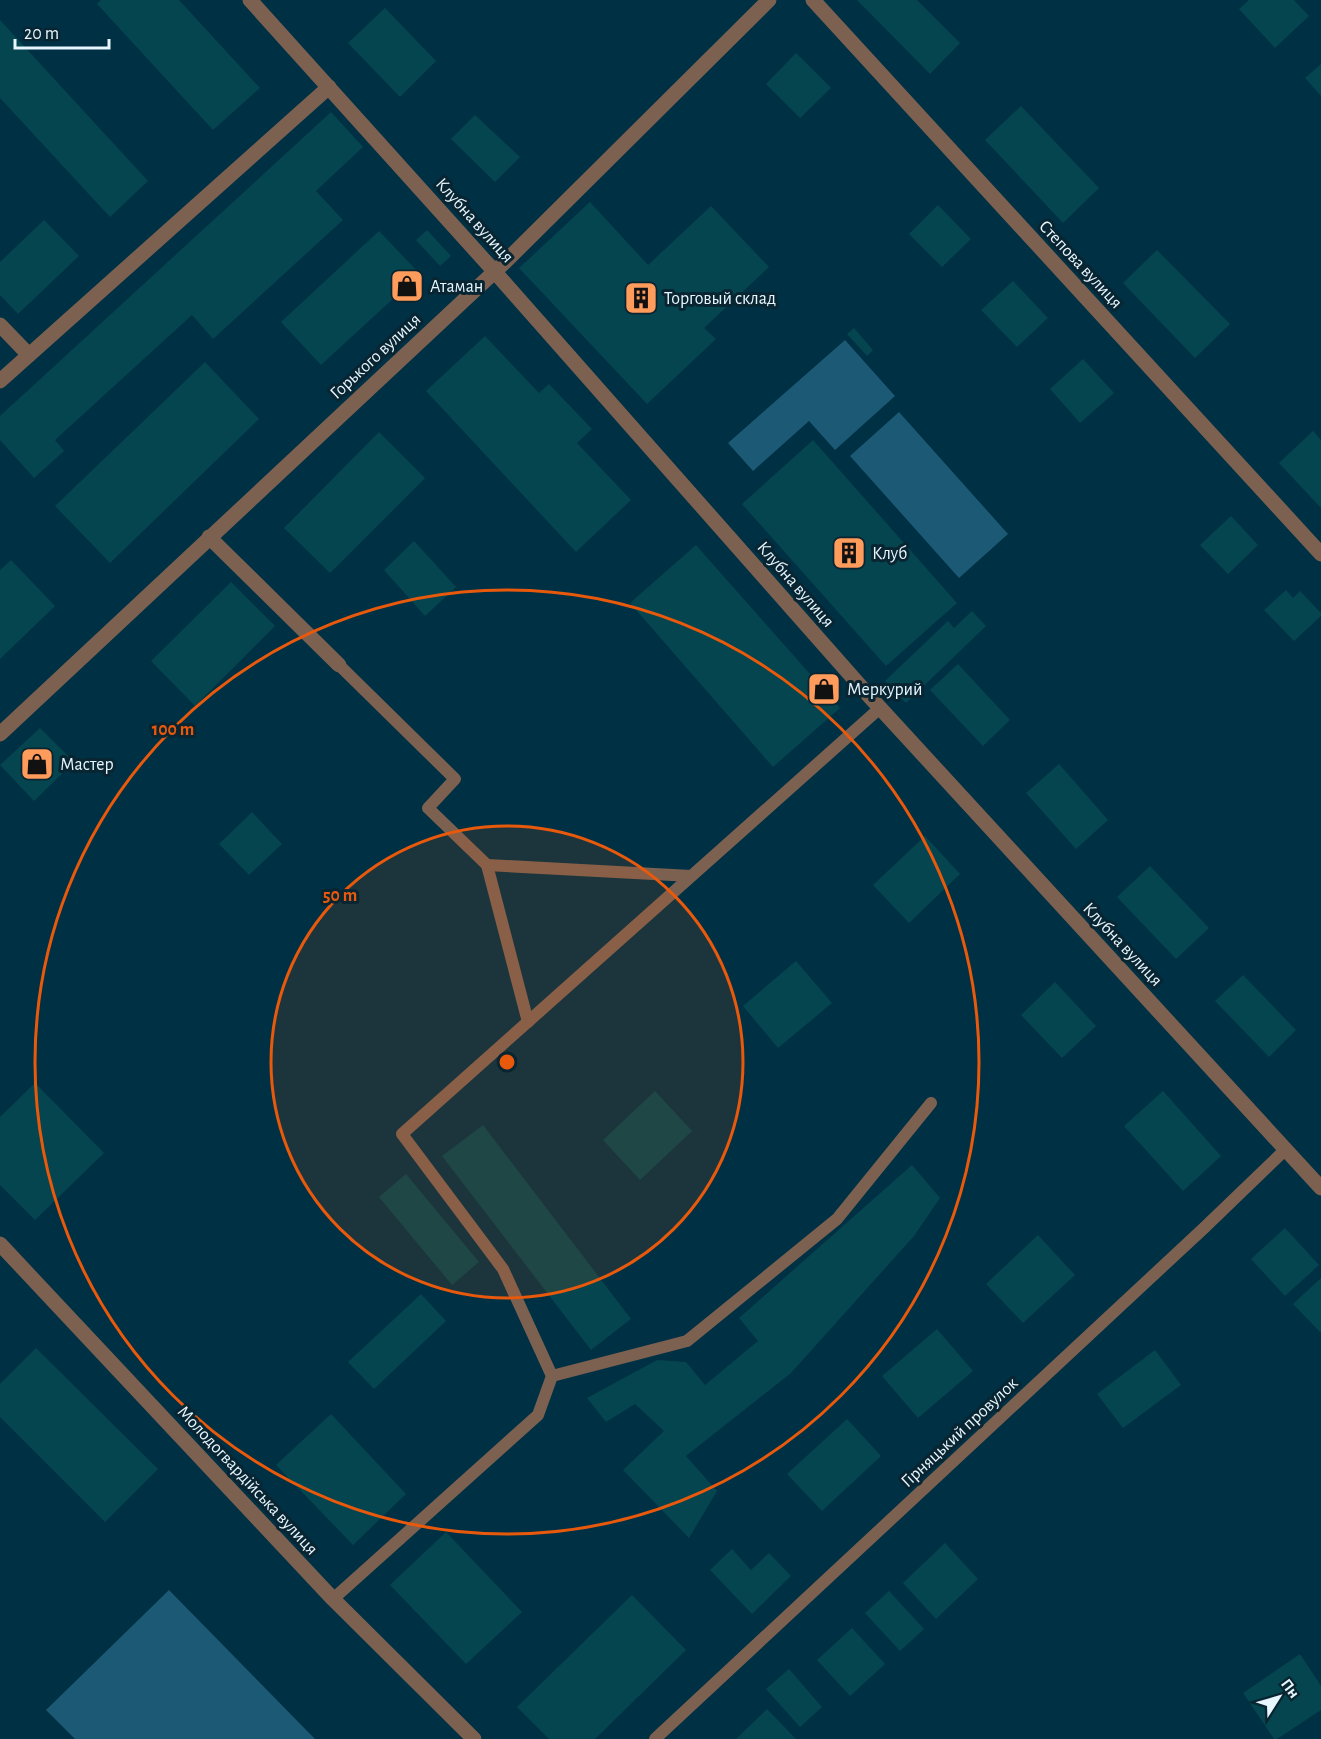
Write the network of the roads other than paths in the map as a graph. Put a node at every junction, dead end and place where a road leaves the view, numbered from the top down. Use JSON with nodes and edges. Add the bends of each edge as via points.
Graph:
{"nodes":[{"id":1,"x":250,"y":0,"type":"edge"},
{"id":2,"x":769,"y":0,"type":"edge"},
{"id":3,"x":813,"y":0,"type":"edge"},
{"id":4,"x":329,"y":87,"type":"junction"},
{"id":5,"x":494,"y":272,"type":"junction"},
{"id":6,"x":0,"y":325,"type":"edge"},
{"id":7,"x":28,"y":355,"type":"junction"},
{"id":8,"x":0,"y":381,"type":"edge"},
{"id":9,"x":209,"y":537,"type":"junction"},
{"id":10,"x":1321,"y":554,"type":"edge"},
{"id":11,"x":339,"y":664,"type":"joint"},
{"id":12,"x":880,"y":708,"type":"junction"},
{"id":13,"x":0,"y":734,"type":"edge"},
{"id":14,"x":487,"y":865,"type":"junction"},
{"id":15,"x":691,"y":876,"type":"junction"},
{"id":16,"x":528,"y":1022,"type":"junction"},
{"id":17,"x":931,"y":1103,"type":"dead end"},
{"id":18,"x":1286,"y":1149,"type":"junction"},
{"id":19,"x":1321,"y":1188,"type":"edge"},
{"id":20,"x":0,"y":1244,"type":"edge"},
{"id":21,"x":552,"y":1376,"type":"junction"},
{"id":22,"x":333,"y":1599,"type":"junction"},
{"id":23,"x":474,"y":1739,"type":"edge"},
{"id":24,"x":655,"y":1739,"type":"edge"}],
"edges":[{"from":1,"to":4,"type":"street","name":"Клубна вулиця"},
{"from":2,"to":5,"type":"street","name":"Горького вулиця"},
{"from":3,"to":10,"type":"street","name":"Степова вулиця"},
{"from":4,"to":5,"type":"street","name":"Клубна вулиця"},
{"from":4,"to":7,"type":"street"},
{"from":5,"to":9,"type":"street","name":"Горького вулиця"},
{"from":5,"to":12,"type":"street","name":"Клубна вулиця"},
{"from":6,"to":7,"type":"street"},
{"from":7,"to":8,"type":"street"},
{"from":9,"to":11,"type":"street"},
{"from":9,"to":13,"type":"street","name":"Горького вулиця"},
{"from":11,"to":14,"type":"lane","via":[[455,779],[428,808]]},
{"from":12,"to":15,"type":"lane"},
{"from":12,"to":18,"type":"street","name":"Клубна вулиця"},
{"from":14,"to":15,"type":"lane"},
{"from":14,"to":16,"type":"lane"},
{"from":15,"to":16,"type":"lane"},
{"from":16,"to":21,"type":"lane","via":[[402,1134],[503,1269]]},
{"from":17,"to":21,"type":"lane","via":[[837,1219],[687,1341]]},
{"from":18,"to":19,"type":"street","name":"Клубна вулиця"},
{"from":18,"to":24,"type":"lane","name":"Гірняцький провулок"},
{"from":20,"to":22,"type":"street","name":"Молодогвардійська вулиця"},
{"from":21,"to":22,"type":"lane","via":[[537,1414]]},
{"from":22,"to":23,"type":"street","name":"Молодогвардійська вулиця"}]}
